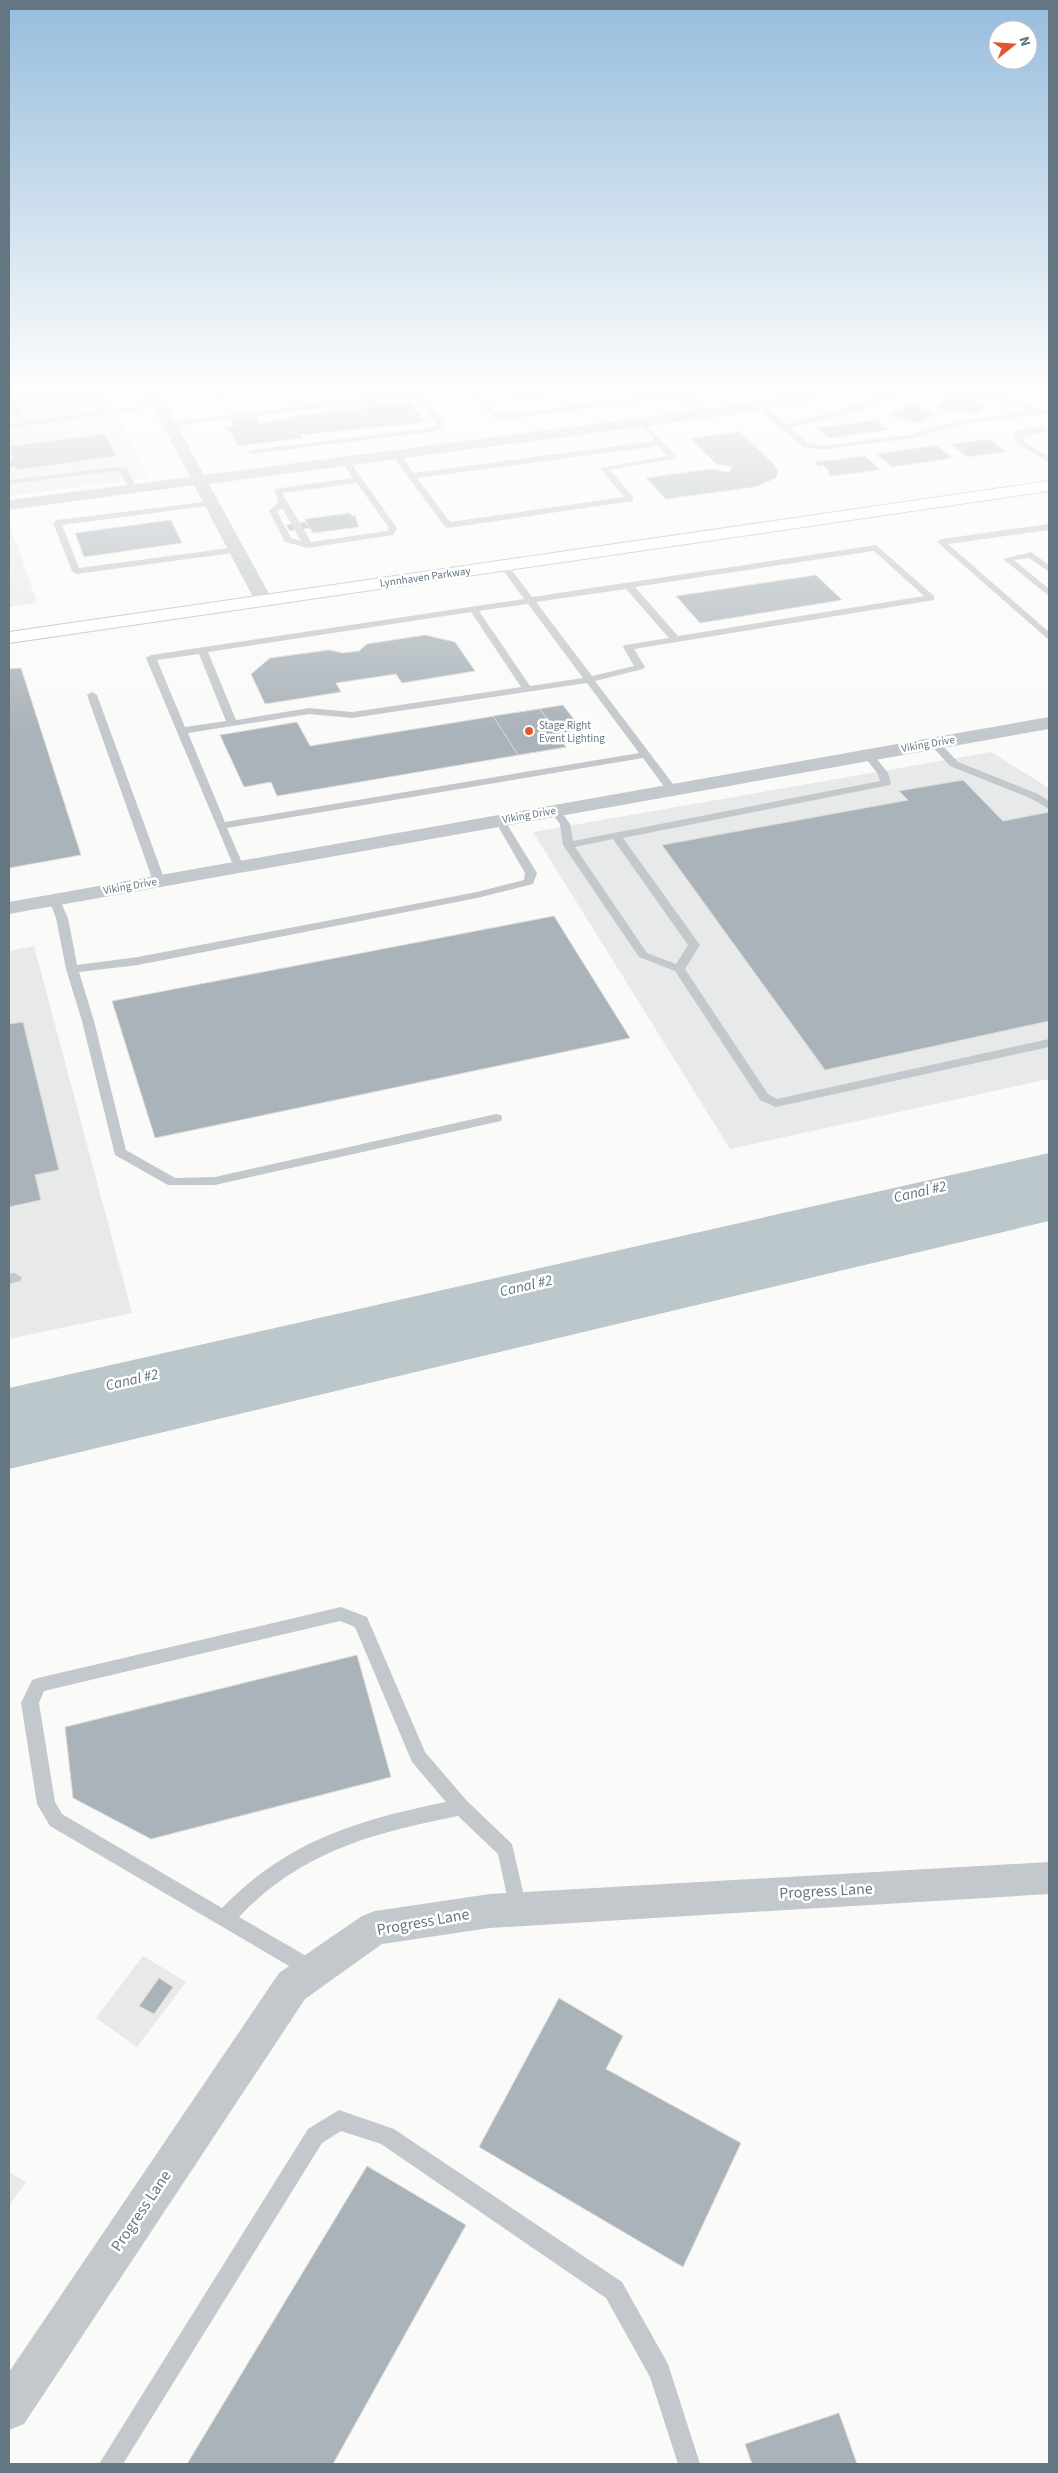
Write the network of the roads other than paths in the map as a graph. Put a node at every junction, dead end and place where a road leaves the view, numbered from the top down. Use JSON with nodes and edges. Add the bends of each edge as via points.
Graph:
{"nodes":[{"id":1,"x":209,"y":503,"type":"edge"},
{"id":2,"x":212,"y":503,"type":"edge"},
{"id":3,"x":283,"y":503,"type":"joint"},
{"id":4,"x":375,"y":503,"type":"edge"},
{"id":5,"x":432,"y":503,"type":"edge"},
{"id":6,"x":599,"y":503,"type":"edge"},
{"id":7,"x":839,"y":503,"type":"edge"},
{"id":8,"x":930,"y":503,"type":"edge"},
{"id":9,"x":1049,"y":527,"type":"edge"},
{"id":10,"x":308,"y":545,"type":"junction"},
{"id":11,"x":237,"y":550,"type":"junction"},
{"id":12,"x":504,"y":566,"type":"junction"},
{"id":13,"x":1049,"y":569,"type":"edge"},
{"id":14,"x":628,"y":586,"type":"junction"},
{"id":15,"x":260,"y":593,"type":"junction"},
{"id":16,"x":1049,"y":593,"type":"edge"},
{"id":17,"x":530,"y":600,"type":"junction"},
{"id":18,"x":473,"y":609,"type":"junction"},
{"id":19,"x":9,"y":621,"type":"edge"},
{"id":20,"x":1049,"y":637,"type":"edge"},
{"id":21,"x":9,"y":638,"type":"edge"},
{"id":22,"x":675,"y":639,"type":"junction"},
{"id":23,"x":202,"y":650,"type":"junction"},
{"id":24,"x":589,"y":680,"type":"junction"},
{"id":25,"x":527,"y":689,"type":"junction"},
{"id":26,"x":92,"y":696,"type":"dead end"},
{"id":27,"x":232,"y":723,"type":"junction"},
{"id":28,"x":1049,"y":723,"type":"edge"},
{"id":29,"x":182,"y":731,"type":"junction"},
{"id":30,"x":934,"y":743,"type":"junction"},
{"id":31,"x":645,"y":755,"type":"junction"},
{"id":32,"x":868,"y":755,"type":"junction"},
{"id":33,"x":672,"y":790,"type":"junction"},
{"id":34,"x":1049,"y":806,"type":"edge"},
{"id":35,"x":555,"y":811,"type":"junction"},
{"id":36,"x":500,"y":820,"type":"junction"},
{"id":37,"x":221,"y":826,"type":"junction"},
{"id":38,"x":616,"y":836,"type":"junction"},
{"id":39,"x":568,"y":845,"type":"junction"},
{"id":40,"x":239,"y":867,"type":"junction"},
{"id":41,"x":159,"y":881,"type":"junction"},
{"id":42,"x":55,"y":900,"type":"junction"},
{"id":43,"x":9,"y":908,"type":"edge"},
{"id":44,"x":72,"y":969,"type":"junction"},
{"id":45,"x":679,"y":969,"type":"junction"},
{"id":46,"x":1049,"y":1043,"type":"edge"},
{"id":47,"x":496,"y":1118,"type":"dead end"},
{"id":48,"x":461,"y":1806,"type":"junction"},
{"id":49,"x":1049,"y":1878,"type":"edge"},
{"id":50,"x":518,"y":1909,"type":"junction"},
{"id":51,"x":224,"y":1919,"type":"junction"},
{"id":52,"x":313,"y":1971,"type":"junction"},
{"id":53,"x":9,"y":2410,"type":"edge"},
{"id":54,"x":110,"y":2464,"type":"edge"},
{"id":55,"x":689,"y":2464,"type":"edge"}],
"edges":[{"from":1,"to":11,"type":"lane","via":[[57,523],[76,571]]},
{"from":2,"to":11,"type":"street"},
{"from":3,"to":10,"type":"lane"},
{"from":3,"to":10,"type":"lane","via":[[273,511],[288,540]]},
{"from":4,"to":10,"type":"lane","via":[[393,528],[390,533]]},
{"from":5,"to":6,"type":"lane","via":[[448,525]]},
{"from":7,"to":15,"type":"main road","name":"Lynnhaven Parkway"},
{"from":8,"to":12,"type":"main road","name":"Lynnhaven Parkway"},
{"from":9,"to":20,"type":"lane","via":[[941,542]]},
{"from":11,"to":15,"type":"street"},
{"from":12,"to":15,"type":"main road","name":"Lynnhaven Parkway"},
{"from":12,"to":17,"type":"lane"},
{"from":13,"to":16,"type":"lane","via":[[1031,555],[1008,559]]},
{"from":14,"to":17,"type":"lane"},
{"from":14,"to":22,"type":"lane"},
{"from":14,"to":22,"type":"lane","via":[[876,548],[931,598]]},
{"from":15,"to":19,"type":"main road","name":"Lynnhaven Parkway"},
{"from":15,"to":21,"type":"main road","name":"Lynnhaven Parkway"},
{"from":17,"to":18,"type":"lane"},
{"from":17,"to":24,"type":"lane"},
{"from":18,"to":23,"type":"lane"},
{"from":18,"to":25,"type":"lane"},
{"from":22,"to":24,"type":"lane","via":[[628,647],[640,667]]},
{"from":23,"to":27,"type":"lane"},
{"from":23,"to":29,"type":"lane","via":[[151,658]]},
{"from":24,"to":25,"type":"lane"},
{"from":24,"to":31,"type":"lane"},
{"from":25,"to":27,"type":"lane","via":[[352,715],[309,711]]},
{"from":26,"to":41,"type":"lane"},
{"from":27,"to":29,"type":"lane"},
{"from":28,"to":30,"type":"street","name":"Viking Drive"},
{"from":29,"to":37,"type":"lane"},
{"from":30,"to":32,"type":"street","name":"Viking Drive"},
{"from":30,"to":34,"type":"lane","via":[[954,764],[1034,796]]},
{"from":31,"to":33,"type":"lane"},
{"from":31,"to":37,"type":"lane"},
{"from":32,"to":33,"type":"street","name":"Viking Drive"},
{"from":32,"to":38,"type":"lane","via":[[883,773],[886,783]]},
{"from":33,"to":35,"type":"street","name":"Viking Drive"},
{"from":35,"to":36,"type":"street","name":"Viking Drive"},
{"from":35,"to":39,"type":"lane","via":[[565,824]]},
{"from":36,"to":40,"type":"street","name":"Viking Drive"},
{"from":36,"to":44,"type":"lane","via":[[531,873],[529,882],[138,961]]},
{"from":37,"to":40,"type":"lane"},
{"from":38,"to":39,"type":"lane"},
{"from":38,"to":45,"type":"lane","via":[[694,945]]},
{"from":39,"to":45,"type":"lane","via":[[643,955]]},
{"from":40,"to":41,"type":"street","name":"Viking Drive"},
{"from":41,"to":42,"type":"street","name":"Viking Drive"},
{"from":42,"to":43,"type":"street","name":"Viking Drive"},
{"from":42,"to":44,"type":"lane"},
{"from":44,"to":47,"type":"lane","via":[[120,1152],[173,1182],[215,1181]]},
{"from":45,"to":46,"type":"lane","via":[[764,1097],[776,1103]]},
{"from":48,"to":50,"type":"lane","via":[[506,1850]]},
{"from":48,"to":51,"type":"lane","via":[[400,1819],[309,1852],[260,1883]]},
{"from":48,"to":51,"type":"lane","via":[[418,1757],[361,1622],[341,1614],[38,1685],[30,1703],[46,1804],[56,1820]]},
{"from":49,"to":50,"type":"street","name":"Progress Lane"},
{"from":50,"to":52,"type":"street","name":"Progress Lane","via":[[374,1928]]},
{"from":51,"to":52,"type":"lane"},
{"from":52,"to":53,"type":"street","name":"Progress Lane","via":[[292,1986]]},
{"from":54,"to":55,"type":"lane","via":[[315,2136],[339,2120],[387,2136],[614,2290],[660,2372]]}]}
